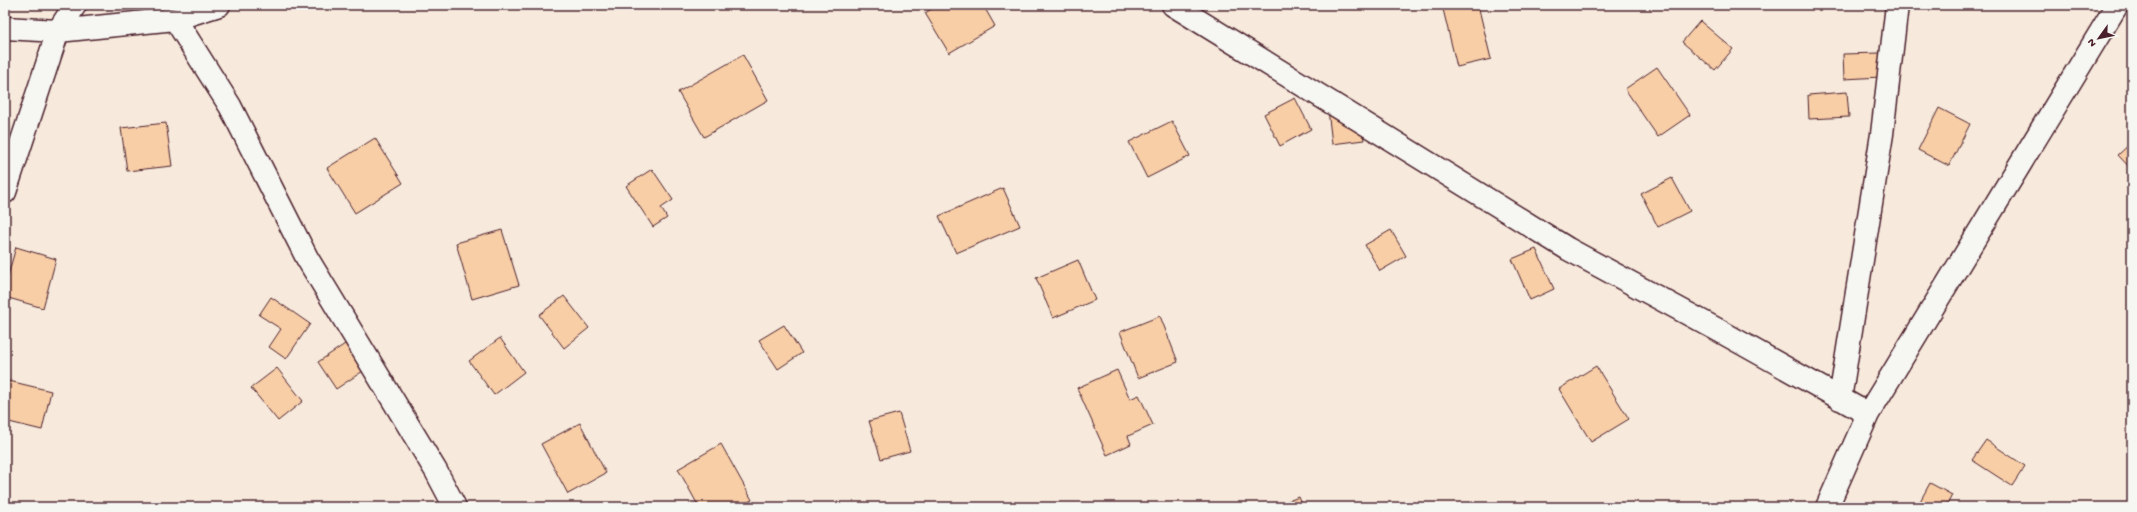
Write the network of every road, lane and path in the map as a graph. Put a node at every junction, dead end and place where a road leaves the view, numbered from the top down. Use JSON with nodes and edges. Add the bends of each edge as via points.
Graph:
{"nodes":[{"id":1,"x":75,"y":5,"type":"edge"},
{"id":2,"x":219,"y":5,"type":"edge"},
{"id":3,"x":1173,"y":5,"type":"edge"},
{"id":4,"x":1898,"y":5,"type":"edge"},
{"id":5,"x":2117,"y":5,"type":"edge"},
{"id":6,"x":175,"y":19,"type":"junction"},
{"id":7,"x":5,"y":28,"type":"edge"},
{"id":8,"x":58,"y":31,"type":"junction"},
{"id":9,"x":5,"y":192,"type":"edge"},
{"id":10,"x":1840,"y":399,"type":"junction"},
{"id":11,"x":1868,"y":414,"type":"junction"},
{"id":12,"x":456,"y":507,"type":"edge"},
{"id":13,"x":1827,"y":507,"type":"edge"}],
"edges":[{"from":1,"to":8,"type":"street"},
{"from":2,"to":6,"type":"street"},
{"from":3,"to":10,"type":"street","via":[[1568,249]]},
{"from":4,"to":10,"type":"street","via":[[1882,134]]},
{"from":5,"to":11,"type":"street"},
{"from":6,"to":8,"type":"street"},
{"from":6,"to":12,"type":"street","via":[[230,106],[308,258]]},
{"from":7,"to":8,"type":"street"},
{"from":8,"to":9,"type":"street"},
{"from":10,"to":11,"type":"street"},
{"from":11,"to":13,"type":"street"}]}
